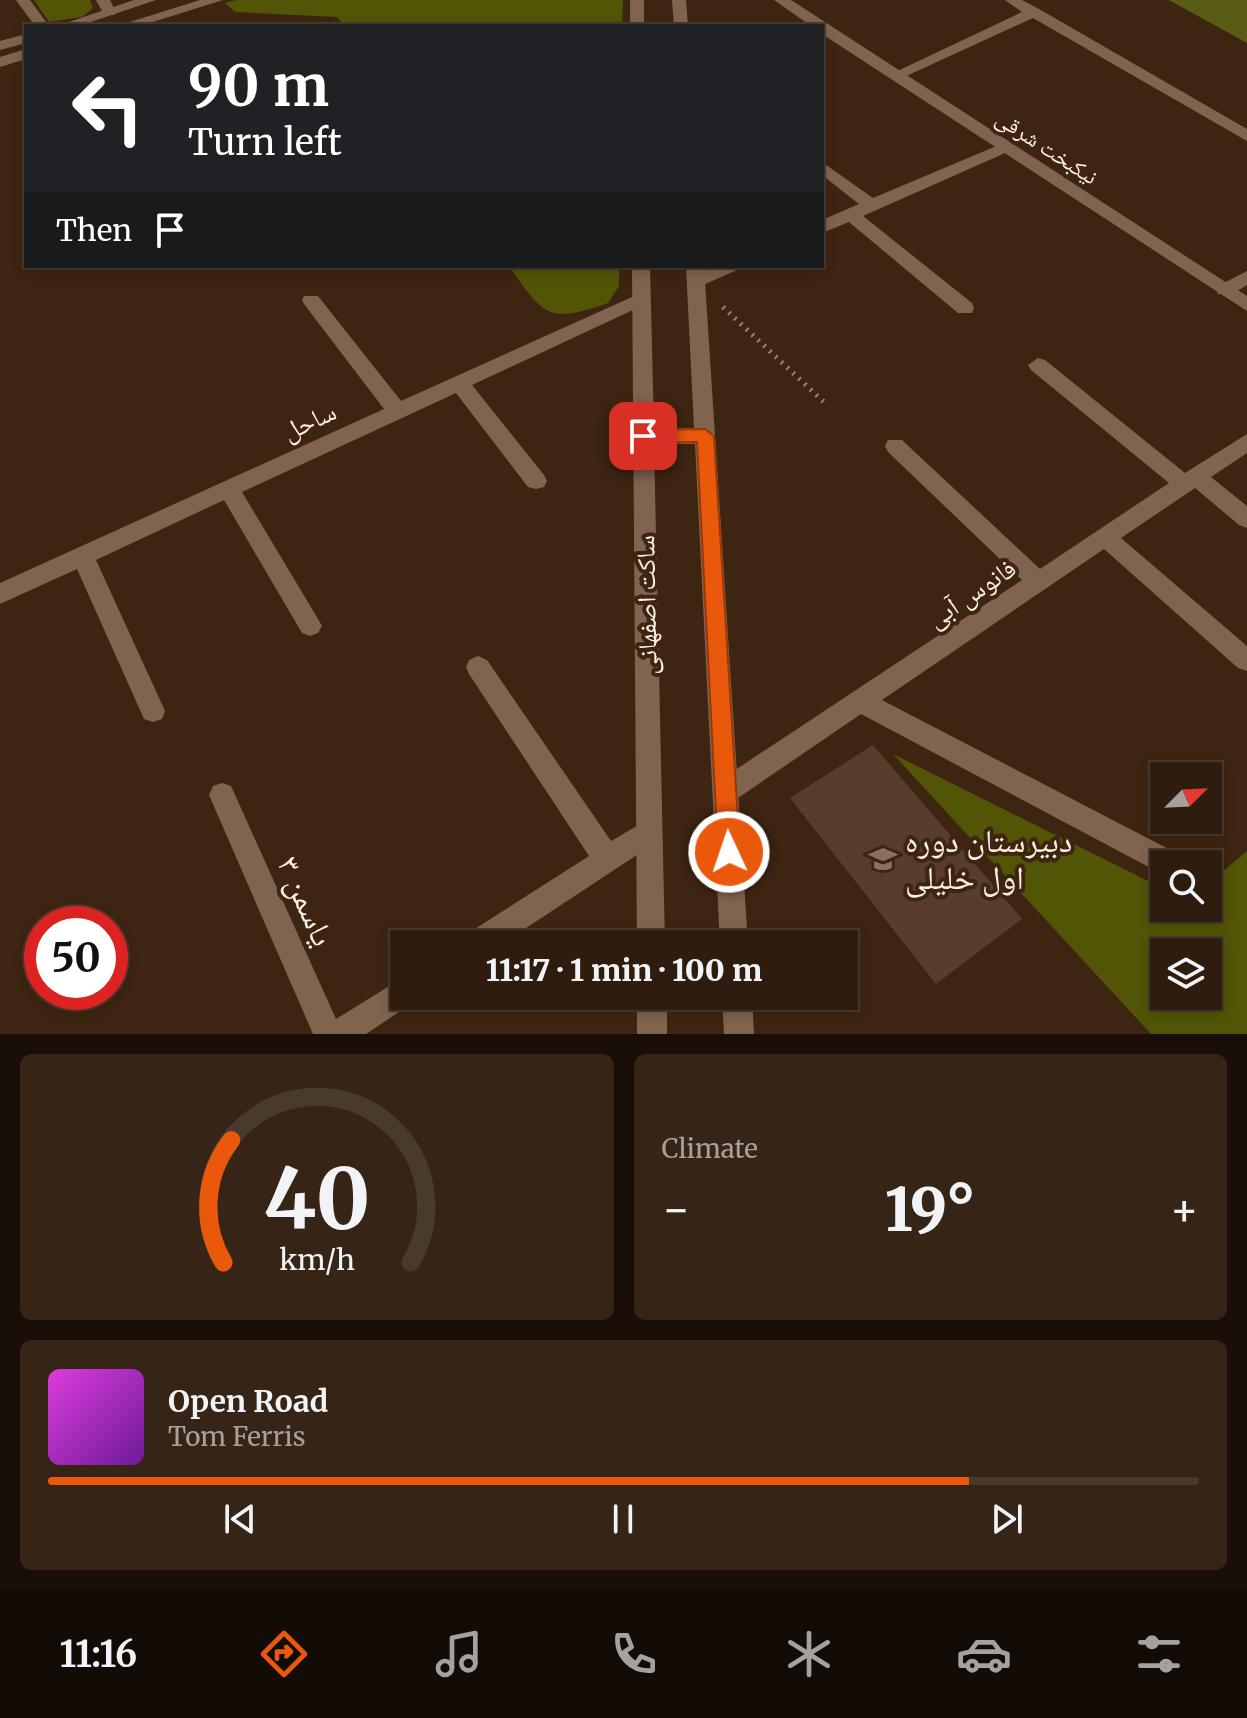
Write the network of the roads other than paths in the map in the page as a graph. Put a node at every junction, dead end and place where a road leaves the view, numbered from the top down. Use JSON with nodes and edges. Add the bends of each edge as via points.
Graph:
{"nodes":[{"id":1,"x":23,"y":0,"type":"edge"},
{"id":2,"x":149,"y":0,"type":"edge"},
{"id":3,"x":216,"y":0,"type":"edge"},
{"id":4,"x":637,"y":0,"type":"edge"},
{"id":5,"x":679,"y":0,"type":"edge"},
{"id":6,"x":781,"y":0,"type":"edge"},
{"id":7,"x":1012,"y":0,"type":"edge"},
{"id":8,"x":106,"y":6,"type":"edge"},
{"id":9,"x":1034,"y":12,"type":"junction"},
{"id":10,"x":41,"y":24,"type":"edge"},
{"id":11,"x":68,"y":24,"type":"edge"},
{"id":12,"x":131,"y":24,"type":"edge"},
{"id":13,"x":637,"y":24,"type":"edge"},
{"id":14,"x":681,"y":24,"type":"edge"},
{"id":15,"x":818,"y":24,"type":"edge"},
{"id":16,"x":824,"y":28,"type":"edge"},
{"id":17,"x":24,"y":39,"type":"edge"},
{"id":18,"x":0,"y":46,"type":"edge"},
{"id":19,"x":24,"y":55,"type":"edge"},
{"id":20,"x":0,"y":62,"type":"edge"},
{"id":21,"x":897,"y":75,"type":"junction"},
{"id":22,"x":1247,"y":136,"type":"edge"},
{"id":23,"x":1006,"y":147,"type":"junction"},
{"id":24,"x":824,"y":169,"type":"edge"},
{"id":25,"x":871,"y":205,"type":"junction"},
{"id":26,"x":850,"y":214,"type":"junction"},
{"id":27,"x":824,"y":226,"type":"edge"},
{"id":28,"x":641,"y":268,"type":"edge"},
{"id":29,"x":722,"y":268,"type":"edge"},
{"id":30,"x":696,"y":274,"type":"edge"},
{"id":31,"x":1247,"y":277,"type":"edge"},
{"id":32,"x":1225,"y":290,"type":"junction"},
{"id":33,"x":641,"y":299,"type":"junction"},
{"id":34,"x":311,"y":300,"type":"dead end"},
{"id":35,"x":1247,"y":305,"type":"edge"},
{"id":36,"x":965,"y":308,"type":"dead end"},
{"id":37,"x":1038,"y":365,"type":"dead end"},
{"id":38,"x":459,"y":383,"type":"junction"},
{"id":39,"x":397,"y":411,"type":"junction"},
{"id":40,"x":643,"y":436,"type":"junction"},
{"id":41,"x":705,"y":436,"type":"junction"},
{"id":42,"x":1247,"y":442,"type":"edge"},
{"id":43,"x":895,"y":446,"type":"dead end"},
{"id":44,"x":1190,"y":480,"type":"junction"},
{"id":45,"x":536,"y":481,"type":"dead end"},
{"id":46,"x":229,"y":489,"type":"junction"},
{"id":47,"x":1247,"y":519,"type":"edge"},
{"id":48,"x":1105,"y":537,"type":"junction"},
{"id":49,"x":83,"y":556,"type":"junction"},
{"id":50,"x":1039,"y":582,"type":"junction"},
{"id":51,"x":0,"y":594,"type":"edge"},
{"id":52,"x":310,"y":626,"type":"dead end"},
{"id":53,"x":1247,"y":661,"type":"edge"},
{"id":54,"x":478,"y":667,"type":"dead end"},
{"id":55,"x":859,"y":701,"type":"junction"},
{"id":56,"x":153,"y":711,"type":"dead end"},
{"id":57,"x":726,"y":791,"type":"junction"},
{"id":58,"x":222,"y":795,"type":"dead end"},
{"id":59,"x":649,"y":832,"type":"junction"},
{"id":60,"x":1150,"y":854,"type":"edge"},
{"id":61,"x":607,"y":859,"type":"junction"},
{"id":62,"x":498,"y":930,"type":"edge"},
{"id":63,"x":651,"y":930,"type":"edge"},
{"id":64,"x":733,"y":930,"type":"edge"},
{"id":65,"x":390,"y":1001,"type":"edge"},
{"id":66,"x":652,"y":1010,"type":"edge"},
{"id":67,"x":738,"y":1010,"type":"edge"},
{"id":68,"x":328,"y":1034,"type":"edge"},
{"id":69,"x":340,"y":1034,"type":"edge"},
{"id":70,"x":652,"y":1034,"type":"edge"},
{"id":71,"x":739,"y":1034,"type":"edge"}],
"edges":[{"from":1,"to":10,"type":"street"},
{"from":2,"to":8,"type":"street"},
{"from":3,"to":12,"type":"street"},
{"from":4,"to":13,"type":"street"},
{"from":5,"to":14,"type":"street"},
{"from":6,"to":15,"type":"street","name":"نیکبخت شرقی"},
{"from":7,"to":9,"type":"street"},
{"from":8,"to":11,"type":"street"},
{"from":9,"to":21,"type":"street"},
{"from":9,"to":22,"type":"street"},
{"from":16,"to":21,"type":"street","name":"نیکبخت شرقی"},
{"from":17,"to":18,"type":"street"},
{"from":19,"to":20,"type":"street"},
{"from":21,"to":23,"type":"street","name":"نیکبخت شرقی"},
{"from":23,"to":25,"type":"street"},
{"from":23,"to":32,"type":"street","name":"نیکبخت شرقی"},
{"from":24,"to":25,"type":"street"},
{"from":25,"to":26,"type":"street"},
{"from":26,"to":27,"type":"street"},
{"from":26,"to":36,"type":"street"},
{"from":28,"to":33,"type":"street","name":"ساکت اصفهانی"},
{"from":29,"to":30,"type":"street"},
{"from":30,"to":41,"type":"street"},
{"from":31,"to":32,"type":"street"},
{"from":32,"to":35,"type":"street","name":"نیکبخت شرقی"},
{"from":33,"to":38,"type":"street","name":"ساحل"},
{"from":33,"to":40,"type":"street","name":"ساکت اصفهانی"},
{"from":34,"to":39,"type":"street"},
{"from":37,"to":44,"type":"street"},
{"from":38,"to":39,"type":"street","name":"ساحل"},
{"from":38,"to":45,"type":"street"},
{"from":39,"to":46,"type":"street","name":"ساحل"},
{"from":40,"to":41,"type":"street"},
{"from":40,"to":59,"type":"street","name":"ساکت اصفهانی"},
{"from":41,"to":57,"type":"street"},
{"from":42,"to":44,"type":"street","name":"فانوس آبی"},
{"from":43,"to":50,"type":"street"},
{"from":44,"to":47,"type":"street"},
{"from":44,"to":48,"type":"street","name":"فانوس آبی"},
{"from":46,"to":49,"type":"street","name":"ساحل"},
{"from":46,"to":52,"type":"street"},
{"from":48,"to":50,"type":"street","name":"فانوس آبی"},
{"from":48,"to":53,"type":"street"},
{"from":49,"to":51,"type":"street","name":"ساحل"},
{"from":49,"to":56,"type":"street"},
{"from":50,"to":55,"type":"street","name":"فانوس آبی"},
{"from":54,"to":61,"type":"street"},
{"from":55,"to":57,"type":"street","name":"فانوس آبی"},
{"from":55,"to":60,"type":"street"},
{"from":57,"to":64,"type":"street"},
{"from":58,"to":68,"type":"street","name":"یاسمن ۳"},
{"from":59,"to":61,"type":"street"},
{"from":59,"to":63,"type":"street","name":"ساکت اصفهانی"},
{"from":61,"to":62,"type":"street"},
{"from":65,"to":69,"type":"street"},
{"from":66,"to":70,"type":"street"},
{"from":67,"to":71,"type":"street"}]}
